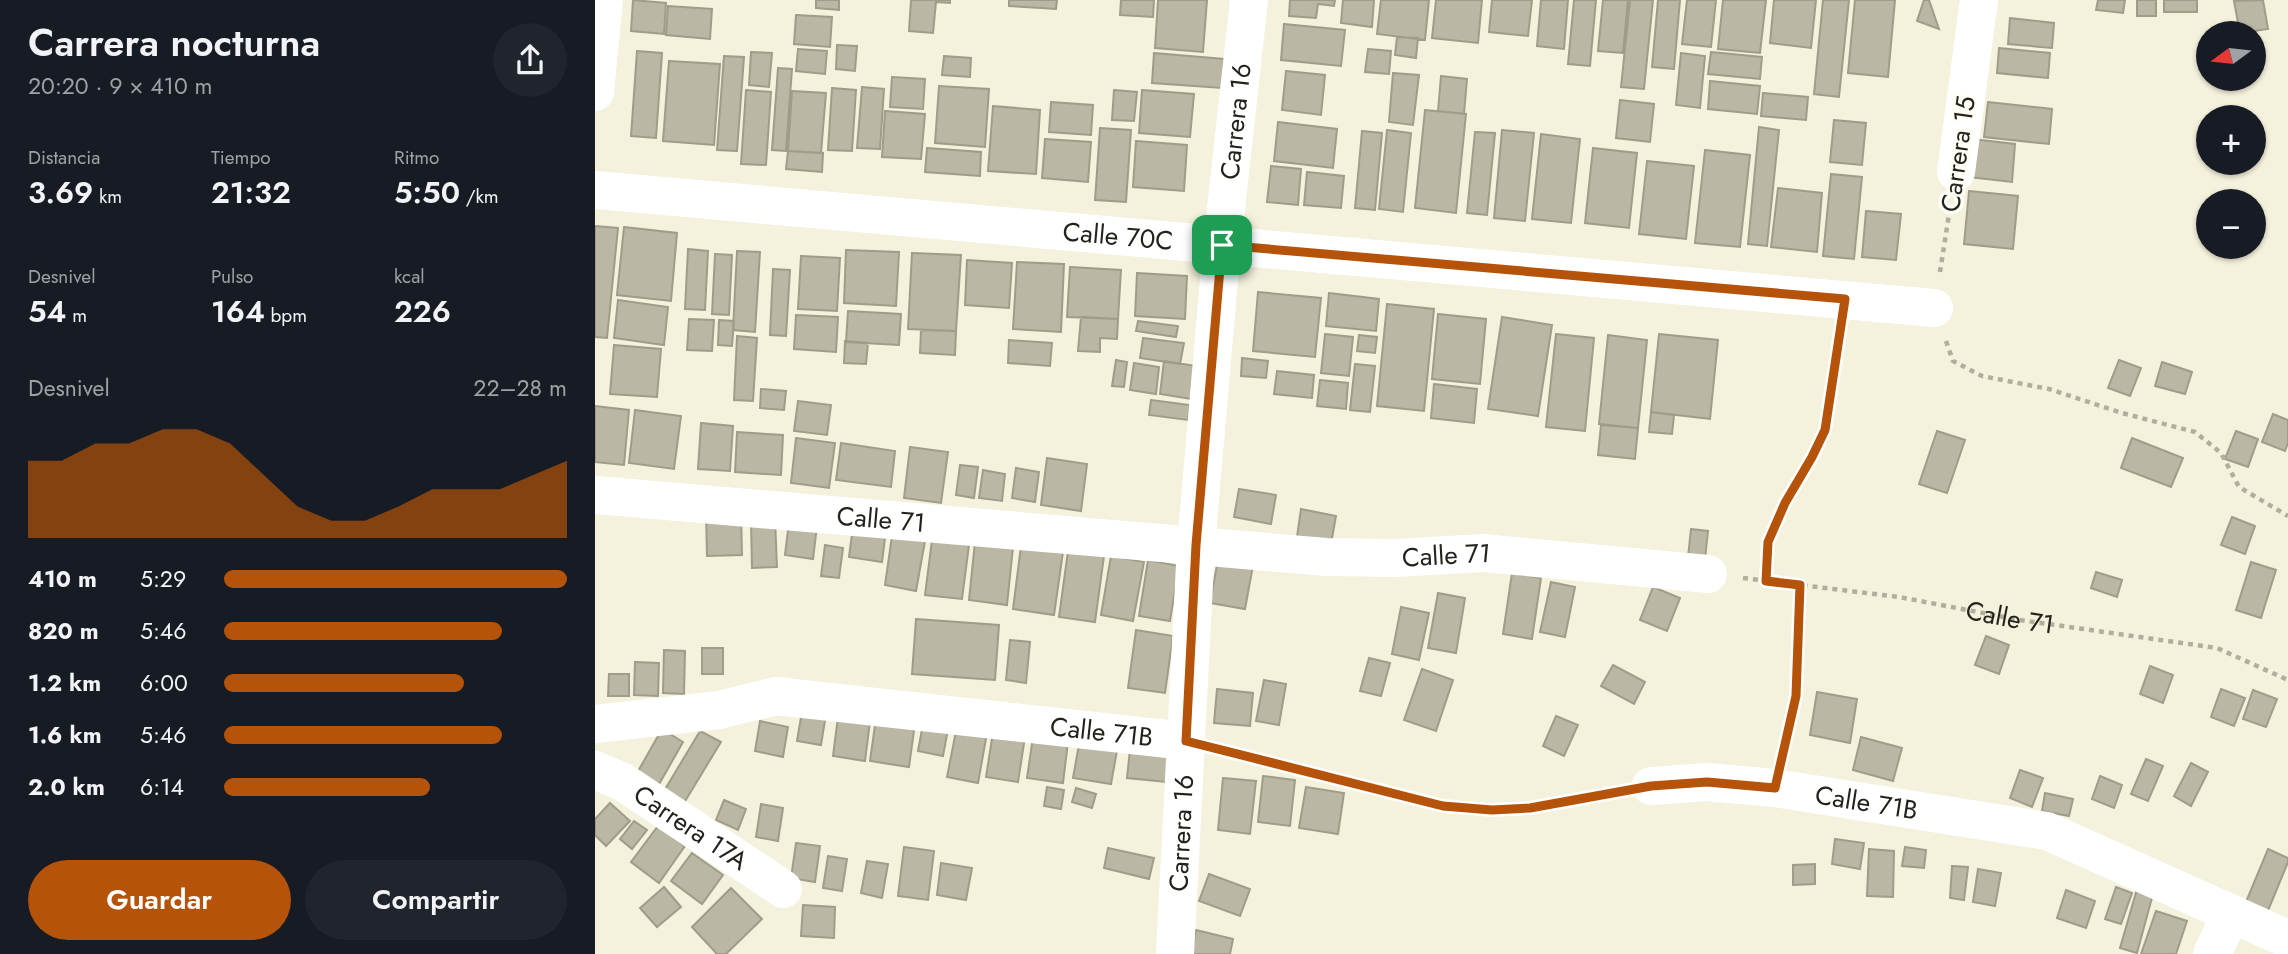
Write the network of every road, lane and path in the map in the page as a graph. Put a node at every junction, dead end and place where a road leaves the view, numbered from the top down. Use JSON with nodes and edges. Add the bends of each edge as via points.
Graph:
{"nodes":[{"id":1,"x":604,"y":0,"type":"edge"},
{"id":2,"x":1249,"y":0,"type":"edge"},
{"id":3,"x":1979,"y":0,"type":"edge"},
{"id":4,"x":595,"y":92,"type":"edge"},
{"id":5,"x":1956,"y":172,"type":"joint"},
{"id":6,"x":595,"y":190,"type":"edge"},
{"id":7,"x":1222,"y":245,"type":"junction"},
{"id":8,"x":1845,"y":299,"type":"junction"},
{"id":9,"x":1934,"y":308,"type":"junction"},
{"id":10,"x":595,"y":495,"type":"edge"},
{"id":11,"x":2288,"y":516,"type":"edge"},
{"id":12,"x":1196,"y":545,"type":"junction"},
{"id":13,"x":1708,"y":574,"type":"joint"},
{"id":14,"x":1766,"y":581,"type":"junction"},
{"id":15,"x":1800,"y":585,"type":"junction"},
{"id":16,"x":2288,"y":680,"type":"edge"},
{"id":17,"x":595,"y":724,"type":"edge"},
{"id":18,"x":1186,"y":741,"type":"junction"},
{"id":19,"x":595,"y":770,"type":"edge"},
{"id":20,"x":1651,"y":786,"type":"joint"},
{"id":21,"x":1775,"y":788,"type":"junction"},
{"id":22,"x":783,"y":889,"type":"dead end"},
{"id":23,"x":2231,"y":914,"type":"junction"},
{"id":24,"x":2288,"y":939,"type":"edge"},
{"id":25,"x":1175,"y":954,"type":"edge"},
{"id":26,"x":2212,"y":954,"type":"edge"}],
"edges":[{"from":1,"to":4,"type":"street"},
{"from":2,"to":7,"type":"street","name":"Carrera 16"},
{"from":3,"to":5,"type":"street","name":"Carrera 15"},
{"from":5,"to":9,"type":"path","name":"Carrera 15"},
{"from":6,"to":7,"type":"street","name":"Calle 70C"},
{"from":7,"to":8,"type":"street","name":"Calle 70C"},
{"from":7,"to":12,"type":"street","name":"Carrera 16"},
{"from":8,"to":9,"type":"street","name":"Calle 70C"},
{"from":8,"to":14,"type":"path","via":[[1825,430],[1768,542]]},
{"from":9,"to":11,"type":"path","via":[[1953,361],[1982,376],[2049,389],[2195,432],[2221,453],[2239,487]]},
{"from":10,"to":12,"type":"street","name":"Calle 71"},
{"from":12,"to":13,"type":"street","name":"Calle 71","via":[[1326,557],[1483,553]]},
{"from":12,"to":18,"type":"street","name":"Carrera 16"},
{"from":13,"to":14,"type":"path","name":"Calle 71"},
{"from":14,"to":15,"type":"path","name":"Calle 71"},
{"from":15,"to":16,"type":"path","name":"Calle 71","via":[[2217,648]]},
{"from":15,"to":21,"type":"path","via":[[1796,696]]},
{"from":17,"to":18,"type":"street","name":"Calle 71B","via":[[719,710],[776,696]]},
{"from":18,"to":20,"type":"path","name":"Calle 71B","via":[[1443,806],[1530,808]]},
{"from":18,"to":25,"type":"street","name":"Carrera 16"},
{"from":19,"to":22,"type":"street","name":"Carrera 17A","via":[[623,782]]},
{"from":20,"to":21,"type":"street","name":"Calle 71B","via":[[1707,782]]},
{"from":21,"to":23,"type":"street","name":"Calle 71B","via":[[2047,831]]},
{"from":23,"to":24,"type":"street","name":"Calle 71B"},
{"from":23,"to":26,"type":"street"}]}
